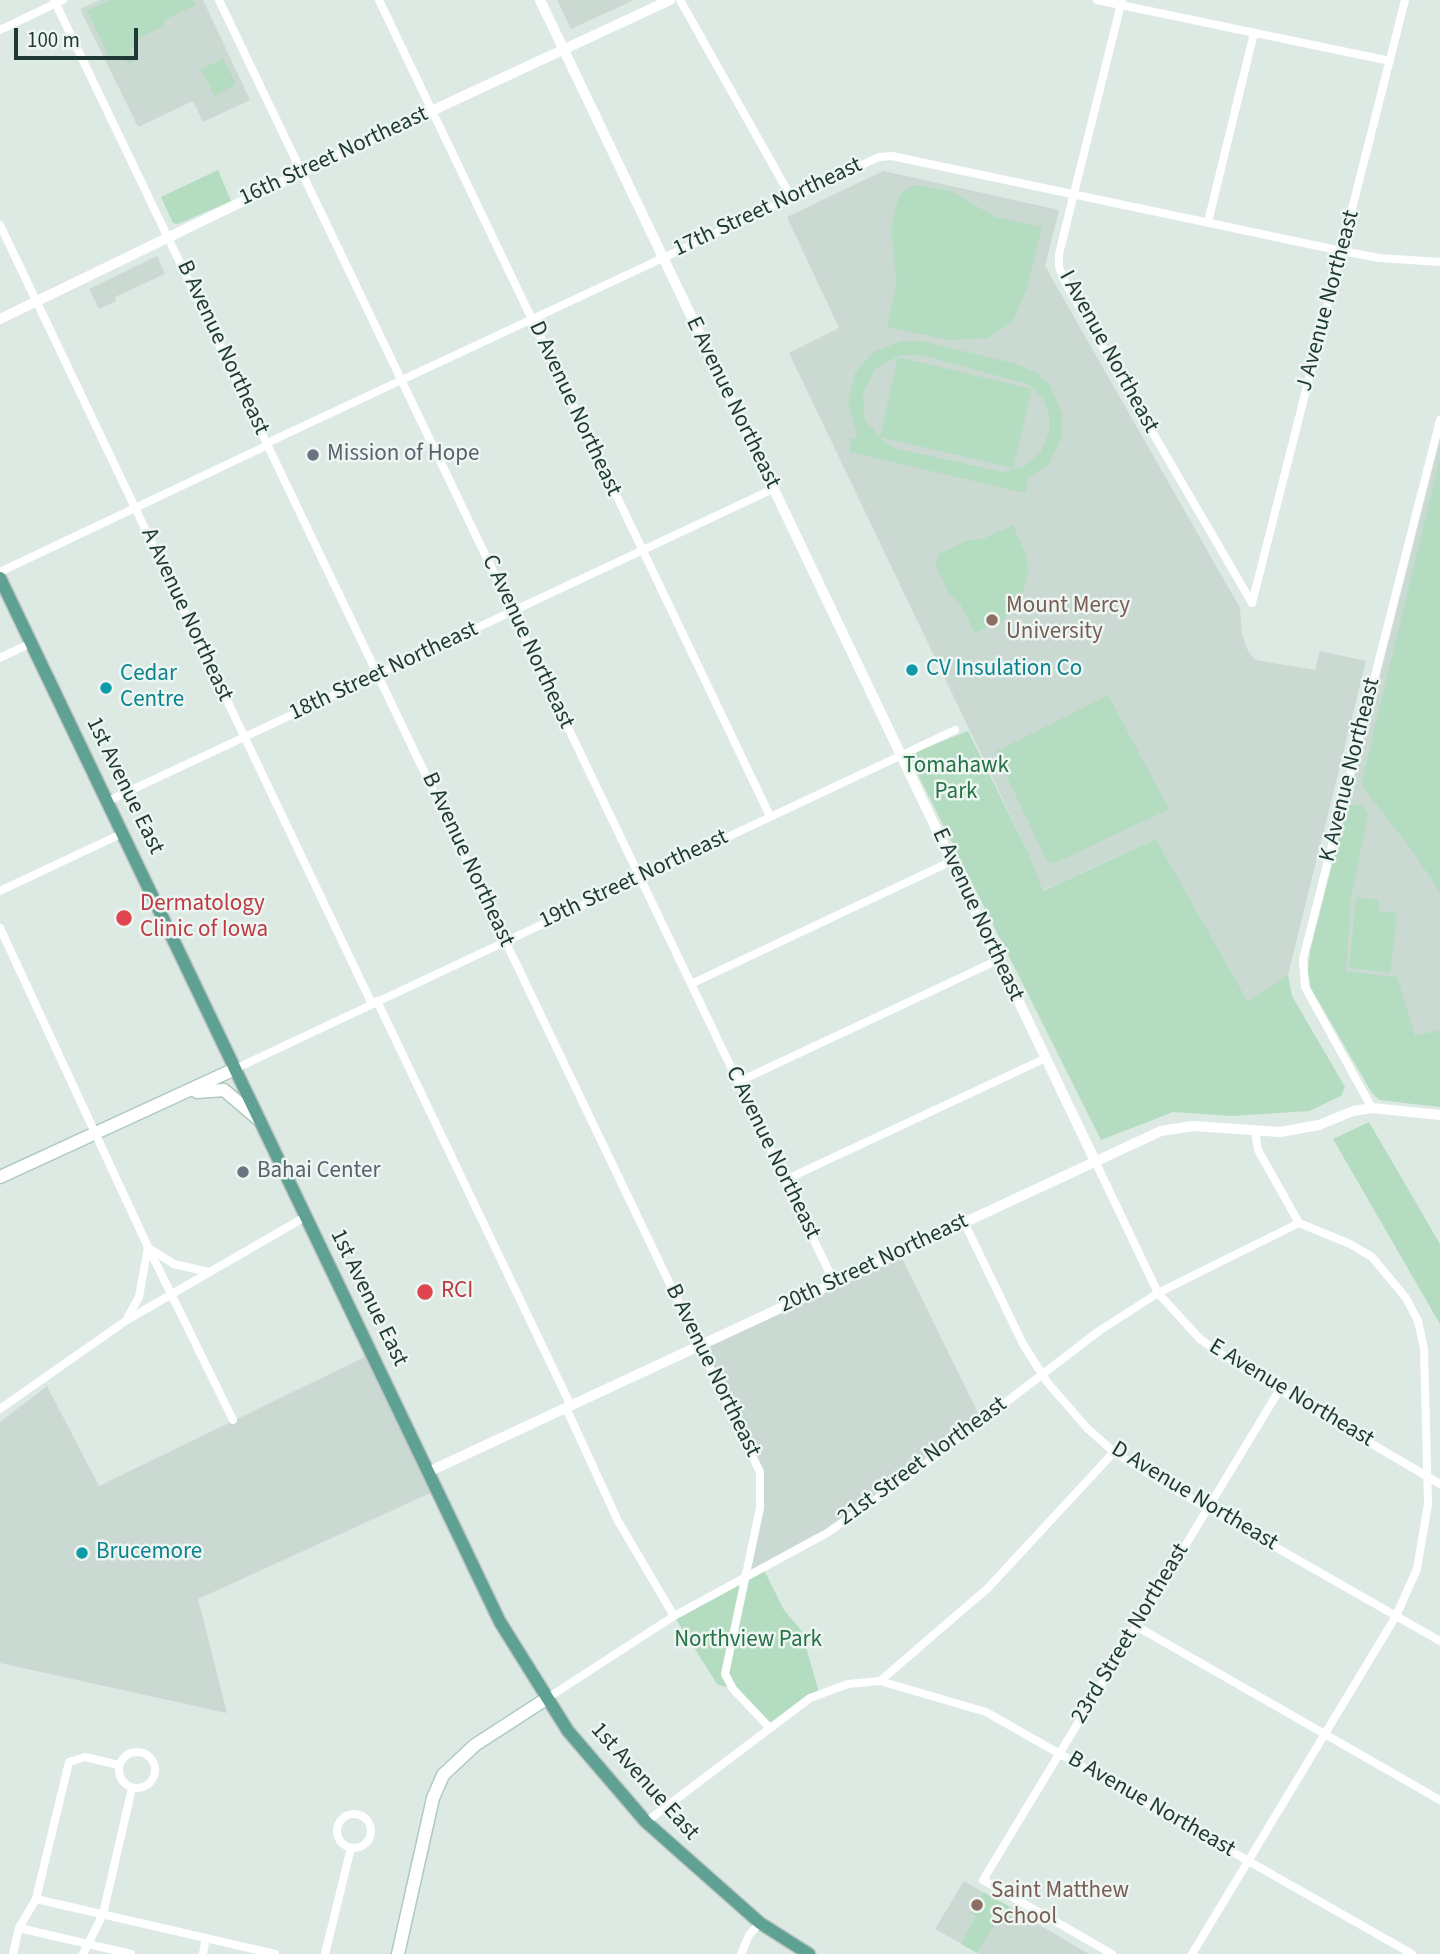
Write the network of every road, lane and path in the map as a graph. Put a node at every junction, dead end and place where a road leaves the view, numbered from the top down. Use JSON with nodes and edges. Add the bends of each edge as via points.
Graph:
{"nodes":[{"id":1,"x":219,"y":0,"type":"edge"},
{"id":2,"x":379,"y":0,"type":"edge"},
{"id":3,"x":540,"y":0,"type":"edge"},
{"id":4,"x":670,"y":0,"type":"edge"},
{"id":5,"x":680,"y":0,"type":"edge"},
{"id":6,"x":1097,"y":0,"type":"edge"},
{"id":7,"x":1405,"y":0,"type":"edge"},
{"id":8,"x":58,"y":1,"type":"edge"},
{"id":9,"x":1121,"y":3,"type":"edge"},
{"id":10,"x":0,"y":30,"type":"edge"},
{"id":11,"x":1254,"y":33,"type":"junction"},
{"id":12,"x":563,"y":50,"type":"junction"},
{"id":13,"x":1390,"y":61,"type":"junction"},
{"id":14,"x":432,"y":111,"type":"junction"},
{"id":15,"x":302,"y":172,"type":"junction"},
{"id":16,"x":1074,"y":195,"type":"junction"},
{"id":17,"x":791,"y":197,"type":"junction"},
{"id":18,"x":1208,"y":222,"type":"junction"},
{"id":19,"x":0,"y":225,"type":"edge"},
{"id":20,"x":169,"y":237,"type":"junction"},
{"id":21,"x":1342,"y":251,"type":"junction"},
{"id":22,"x":662,"y":257,"type":"junction"},
{"id":23,"x":1440,"y":262,"type":"edge"},
{"id":24,"x":37,"y":301,"type":"junction"},
{"id":25,"x":531,"y":318,"type":"junction"},
{"id":26,"x":0,"y":319,"type":"edge"},
{"id":27,"x":401,"y":379,"type":"junction"},
{"id":28,"x":1440,"y":420,"type":"edge"},
{"id":29,"x":268,"y":444,"type":"junction"},
{"id":30,"x":773,"y":489,"type":"junction"},
{"id":31,"x":135,"y":507,"type":"junction"},
{"id":32,"x":642,"y":551,"type":"junction"},
{"id":33,"x":0,"y":572,"type":"edge"},
{"id":34,"x":0,"y":578,"type":"edge"},
{"id":35,"x":1252,"y":603,"type":"joint"},
{"id":36,"x":513,"y":612,"type":"junction"},
{"id":37,"x":31,"y":643,"type":"junction"},
{"id":38,"x":0,"y":658,"type":"edge"},
{"id":39,"x":379,"y":674,"type":"junction"},
{"id":40,"x":956,"y":730,"type":"dead end"},
{"id":41,"x":244,"y":738,"type":"junction"},
{"id":42,"x":900,"y":755,"type":"junction"},
{"id":43,"x":108,"y":801,"type":"junction"},
{"id":44,"x":770,"y":816,"type":"junction"},
{"id":45,"x":123,"y":833,"type":"junction"},
{"id":46,"x":952,"y":861,"type":"junction"},
{"id":47,"x":639,"y":878,"type":"junction"},
{"id":48,"x":0,"y":891,"type":"edge"},
{"id":49,"x":0,"y":928,"type":"edge"},
{"id":50,"x":505,"y":940,"type":"junction"},
{"id":51,"x":998,"y":960,"type":"junction"},
{"id":52,"x":691,"y":985,"type":"junction"},
{"id":53,"x":375,"y":1002,"type":"junction"},
{"id":54,"x":1045,"y":1058,"type":"junction"},
{"id":55,"x":237,"y":1068,"type":"junction"},
{"id":56,"x":738,"y":1082,"type":"junction"},
{"id":57,"x":172,"y":1097,"type":"junction"},
{"id":58,"x":1373,"y":1108,"type":"junction"},
{"id":59,"x":1440,"y":1115,"type":"edge"},
{"id":60,"x":262,"y":1122,"type":"junction"},
{"id":61,"x":1255,"y":1131,"type":"junction"},
{"id":62,"x":97,"y":1133,"type":"junction"},
{"id":63,"x":1095,"y":1161,"type":"junction"},
{"id":64,"x":0,"y":1177,"type":"edge"},
{"id":65,"x":785,"y":1180,"type":"junction"},
{"id":66,"x":305,"y":1217,"type":"junction"},
{"id":67,"x":964,"y":1222,"type":"junction"},
{"id":68,"x":1299,"y":1223,"type":"junction"},
{"id":69,"x":148,"y":1247,"type":"junction"},
{"id":70,"x":209,"y":1272,"type":"junction"},
{"id":71,"x":835,"y":1284,"type":"junction"},
{"id":72,"x":172,"y":1293,"type":"junction"},
{"id":73,"x":1158,"y":1293,"type":"junction"},
{"id":74,"x":127,"y":1320,"type":"junction"},
{"id":75,"x":699,"y":1345,"type":"junction"},
{"id":76,"x":1041,"y":1373,"type":"junction"},
{"id":77,"x":1280,"y":1389,"type":"junction"},
{"id":78,"x":568,"y":1407,"type":"junction"},
{"id":79,"x":0,"y":1409,"type":"edge"},
{"id":80,"x":233,"y":1420,"type":"dead end"},
{"id":81,"x":1114,"y":1452,"type":"junction"},
{"id":82,"x":428,"y":1472,"type":"junction"},
{"id":83,"x":1429,"y":1475,"type":"junction"},
{"id":84,"x":1440,"y":1484,"type":"edge"},
{"id":85,"x":1207,"y":1508,"type":"junction"},
{"id":86,"x":745,"y":1577,"type":"junction"},
{"id":87,"x":674,"y":1616,"type":"junction"},
{"id":88,"x":1396,"y":1616,"type":"junction"},
{"id":89,"x":1136,"y":1626,"type":"junction"},
{"id":90,"x":1440,"y":1641,"type":"edge"},
{"id":91,"x":880,"y":1681,"type":"junction"},
{"id":92,"x":546,"y":1699,"type":"junction"},
{"id":93,"x":769,"y":1727,"type":"junction"},
{"id":94,"x":1325,"y":1734,"type":"junction"},
{"id":95,"x":1059,"y":1753,"type":"junction"},
{"id":96,"x":119,"y":1765,"type":"junction"},
{"id":97,"x":132,"y":1788,"type":"junction"},
{"id":98,"x":1440,"y":1800,"type":"edge"},
{"id":99,"x":646,"y":1822,"type":"junction"},
{"id":100,"x":351,"y":1848,"type":"junction"},
{"id":101,"x":1248,"y":1861,"type":"junction"},
{"id":102,"x":36,"y":1899,"type":"junction"},
{"id":103,"x":103,"y":1914,"type":"junction"},
{"id":104,"x":760,"y":1923,"type":"junction"},
{"id":105,"x":19,"y":1928,"type":"junction"},
{"id":106,"x":206,"y":1938,"type":"junction"},
{"id":107,"x":85,"y":1943,"type":"junction"},
{"id":108,"x":13,"y":1954,"type":"edge"},
{"id":109,"x":83,"y":1954,"type":"edge"},
{"id":110,"x":131,"y":1954,"type":"edge"},
{"id":111,"x":202,"y":1954,"type":"edge"},
{"id":112,"x":275,"y":1954,"type":"edge"},
{"id":113,"x":325,"y":1954,"type":"edge"},
{"id":114,"x":398,"y":1954,"type":"edge"},
{"id":115,"x":741,"y":1954,"type":"edge"},
{"id":116,"x":809,"y":1954,"type":"edge"},
{"id":117,"x":1112,"y":1954,"type":"edge"},
{"id":118,"x":1192,"y":1954,"type":"edge"},
{"id":119,"x":1412,"y":1954,"type":"edge"}],
"edges":[{"from":1,"to":15,"type":"street","name":"C Avenue Northeast"},
{"from":2,"to":14,"type":"street","name":"D Avenue Northeast"},
{"from":3,"to":12,"type":"street","name":"E Avenue Northeast"},
{"from":4,"to":12,"type":"street","name":"16th Street Northeast"},
{"from":5,"to":17,"type":"street"},
{"from":6,"to":9,"type":"street"},
{"from":7,"to":13,"type":"street","name":"J Avenue Northeast"},
{"from":8,"to":10,"type":"street"},
{"from":8,"to":20,"type":"street","name":"B Avenue Northeast"},
{"from":9,"to":11,"type":"street"},
{"from":9,"to":16,"type":"street","name":"I Avenue Northeast"},
{"from":11,"to":13,"type":"street"},
{"from":11,"to":18,"type":"street"},
{"from":12,"to":14,"type":"street","name":"16th Street Northeast"},
{"from":12,"to":22,"type":"street","name":"E Avenue Northeast"},
{"from":13,"to":21,"type":"street","name":"J Avenue Northeast"},
{"from":14,"to":15,"type":"street","name":"16th Street Northeast"},
{"from":14,"to":25,"type":"street","name":"D Avenue Northeast"},
{"from":15,"to":20,"type":"street","name":"16th Street Northeast"},
{"from":15,"to":27,"type":"street","name":"C Avenue Northeast"},
{"from":16,"to":17,"type":"street","name":"17th Street Northeast","via":[[892,156],[867,161]]},
{"from":16,"to":18,"type":"street","name":"17th Street Northeast"},
{"from":16,"to":35,"type":"street","name":"I Avenue Northeast","via":[[1059,254],[1066,284]]},
{"from":17,"to":22,"type":"street","name":"17th Street Northeast"},
{"from":18,"to":21,"type":"street","name":"17th Street Northeast"},
{"from":19,"to":24,"type":"street","name":"A Avenue Northeast"},
{"from":20,"to":24,"type":"street","name":"16th Street Northeast"},
{"from":20,"to":29,"type":"street","name":"B Avenue Northeast"},
{"from":21,"to":23,"type":"street","name":"17th Street Northeast"},
{"from":21,"to":35,"type":"street","name":"J Avenue Northeast"},
{"from":22,"to":25,"type":"street","name":"17th Street Northeast"},
{"from":22,"to":30,"type":"street","name":"E Avenue Northeast"},
{"from":24,"to":26,"type":"street","name":"16th Street Northeast"},
{"from":24,"to":31,"type":"street","name":"A Avenue Northeast"},
{"from":25,"to":27,"type":"street","name":"17th Street Northeast"},
{"from":25,"to":32,"type":"street","name":"D Avenue Northeast"},
{"from":27,"to":29,"type":"street","name":"17th Street Northeast"},
{"from":27,"to":36,"type":"street","name":"C Avenue Northeast"},
{"from":28,"to":58,"type":"street","name":"K Avenue Northeast","via":[[1303,960],[1305,987]]},
{"from":29,"to":31,"type":"street","name":"17th Street Northeast"},
{"from":29,"to":39,"type":"street","name":"B Avenue Northeast"},
{"from":30,"to":32,"type":"street","name":"18th Street Northeast"},
{"from":30,"to":42,"type":"street","name":"E Avenue Northeast"},
{"from":31,"to":33,"type":"street","name":"17th Street Northeast"},
{"from":31,"to":41,"type":"street","name":"A Avenue Northeast"},
{"from":32,"to":36,"type":"street","name":"18th Street Northeast"},
{"from":32,"to":44,"type":"street","name":"D Avenue Northeast"},
{"from":34,"to":37,"type":"main road","name":"1st Avenue East"},
{"from":36,"to":39,"type":"street","name":"18th Street Northeast"},
{"from":36,"to":47,"type":"street","name":"C Avenue Northeast"},
{"from":37,"to":38,"type":"street"},
{"from":37,"to":43,"type":"main road","name":"1st Avenue East"},
{"from":39,"to":41,"type":"street","name":"18th Street Northeast"},
{"from":39,"to":50,"type":"street","name":"B Avenue Northeast"},
{"from":40,"to":42,"type":"street","name":"19th Street Northeast"},
{"from":41,"to":43,"type":"street","name":"18th Street Northeast"},
{"from":41,"to":53,"type":"street","name":"A Avenue Northeast"},
{"from":42,"to":44,"type":"street","name":"19th Street Northeast"},
{"from":42,"to":46,"type":"street","name":"E Avenue Northeast"},
{"from":43,"to":45,"type":"main road","name":"1st Avenue East"},
{"from":44,"to":47,"type":"street","name":"19th Street Northeast"},
{"from":45,"to":48,"type":"street"},
{"from":45,"to":55,"type":"main road","name":"1st Avenue East"},
{"from":46,"to":51,"type":"street","name":"E Avenue Northeast"},
{"from":46,"to":52,"type":"street"},
{"from":47,"to":50,"type":"street","name":"19th Street Northeast"},
{"from":47,"to":52,"type":"street","name":"C Avenue Northeast"},
{"from":49,"to":62,"type":"street"},
{"from":50,"to":53,"type":"street","name":"19th Street Northeast"},
{"from":50,"to":75,"type":"street","name":"B Avenue Northeast"},
{"from":51,"to":54,"type":"street","name":"E Avenue Northeast"},
{"from":51,"to":56,"type":"street"},
{"from":52,"to":56,"type":"street","name":"C Avenue Northeast"},
{"from":53,"to":55,"type":"street","name":"19th Street Northeast"},
{"from":53,"to":78,"type":"street","name":"A Avenue Northeast"},
{"from":54,"to":63,"type":"street","name":"E Avenue Northeast"},
{"from":54,"to":65,"type":"street"},
{"from":55,"to":57,"type":"main road"},
{"from":55,"to":60,"type":"main road","name":"1st Avenue East"},
{"from":56,"to":65,"type":"street","name":"C Avenue Northeast"},
{"from":57,"to":60,"type":"main road","via":[[220,1088]]},
{"from":57,"to":62,"type":"main road"},
{"from":58,"to":59,"type":"street"},
{"from":58,"to":61,"type":"street","name":"20th Street Northeast","via":[[1300,1130]]},
{"from":60,"to":66,"type":"main road","name":"1st Avenue East"},
{"from":61,"to":63,"type":"street","name":"20th Street Northeast","via":[[1193,1126],[1170,1129]]},
{"from":61,"to":68,"type":"street","via":[[1258,1150]]},
{"from":62,"to":64,"type":"main road"},
{"from":62,"to":69,"type":"street"},
{"from":63,"to":67,"type":"street","name":"20th Street Northeast"},
{"from":63,"to":73,"type":"street","name":"E Avenue Northeast"},
{"from":65,"to":71,"type":"street","name":"C Avenue Northeast"},
{"from":66,"to":70,"type":"street"},
{"from":66,"to":82,"type":"main road","name":"1st Avenue East"},
{"from":67,"to":71,"type":"street","name":"20th Street Northeast"},
{"from":67,"to":76,"type":"street","name":"D Avenue Northeast"},
{"from":68,"to":73,"type":"street","name":"21st Street Northeast"},
{"from":68,"to":83,"type":"street","via":[[1372,1257],[1406,1298],[1418,1321],[1424,1349]]},
{"from":69,"to":70,"type":"street","via":[[174,1264]]},
{"from":69,"to":72,"type":"street"},
{"from":69,"to":74,"type":"street","via":[[139,1297]]},
{"from":70,"to":72,"type":"street"},
{"from":71,"to":75,"type":"street","name":"20th Street Northeast"},
{"from":72,"to":74,"type":"street"},
{"from":72,"to":80,"type":"street"},
{"from":73,"to":76,"type":"street","name":"21st Street Northeast"},
{"from":73,"to":77,"type":"street","name":"E Avenue Northeast","via":[[1200,1339]]},
{"from":74,"to":79,"type":"street"},
{"from":75,"to":78,"type":"street","name":"20th Street Northeast"},
{"from":75,"to":86,"type":"street","name":"B Avenue Northeast","via":[[760,1472],[760,1508]]},
{"from":76,"to":81,"type":"street","name":"D Avenue Northeast","via":[[1074,1415]]},
{"from":76,"to":86,"type":"street","name":"21st Street Northeast","via":[[827,1533]]},
{"from":77,"to":83,"type":"street","name":"E Avenue Northeast"},
{"from":77,"to":85,"type":"street","name":"23rd Street Northeast"},
{"from":78,"to":82,"type":"street","name":"20th Street Northeast"},
{"from":78,"to":87,"type":"street","name":"A Avenue Northeast","via":[[623,1530]]},
{"from":81,"to":85,"type":"street","name":"D Avenue Northeast"},
{"from":81,"to":91,"type":"street","via":[[988,1588]]},
{"from":82,"to":92,"type":"main road","name":"1st Avenue East","via":[[500,1622]]},
{"from":83,"to":84,"type":"street","name":"E Avenue Northeast"},
{"from":83,"to":88,"type":"street","via":[[1424,1537]]},
{"from":85,"to":88,"type":"street","name":"D Avenue Northeast"},
{"from":85,"to":89,"type":"street","name":"23rd Street Northeast"},
{"from":86,"to":87,"type":"street","name":"21st Street Northeast"},
{"from":86,"to":93,"type":"street","name":"B Avenue Northeast","via":[[725,1674]]},
{"from":87,"to":92,"type":"street","name":"21st Street Northeast"},
{"from":88,"to":90,"type":"street","name":"D Avenue Northeast"},
{"from":88,"to":94,"type":"street"},
{"from":89,"to":94,"type":"street"},
{"from":89,"to":95,"type":"street","name":"23rd Street Northeast"},
{"from":91,"to":93,"type":"street","via":[[819,1692]]},
{"from":91,"to":95,"type":"street","name":"B Avenue Northeast","via":[[986,1712]]},
{"from":92,"to":99,"type":"main road","name":"1st Avenue East"},
{"from":92,"to":114,"type":"main road","via":[[475,1745],[443,1775],[429,1812]]},
{"from":93,"to":99,"type":"street"},
{"from":94,"to":98,"type":"street"},
{"from":94,"to":101,"type":"street"},
{"from":95,"to":101,"type":"street","name":"B Avenue Northeast"},
{"from":95,"to":117,"type":"street","name":"23rd Street Northeast","via":[[983,1880]]},
{"from":96,"to":97,"type":"street","via":[[121,1779]]},
{"from":96,"to":97,"type":"street","via":[[129,1754],[144,1753],[150,1758],[155,1772],[152,1780]]},
{"from":96,"to":102,"type":"street","via":[[85,1757],[69,1762]]},
{"from":97,"to":103,"type":"street"},
{"from":99,"to":104,"type":"main road","name":"1st Avenue East"},
{"from":100,"to":100,"type":"street","via":[[365,1845],[372,1830],[357,1813],[338,1824],[339,1839]]},
{"from":100,"to":113,"type":"street"},
{"from":101,"to":118,"type":"street"},
{"from":101,"to":119,"type":"street","name":"B Avenue Northeast"},
{"from":102,"to":103,"type":"street"},
{"from":102,"to":105,"type":"street"},
{"from":103,"to":106,"type":"street"},
{"from":103,"to":107,"type":"street"},
{"from":104,"to":115,"type":"street"},
{"from":104,"to":116,"type":"main road","name":"1st Avenue East"},
{"from":105,"to":107,"type":"street"},
{"from":105,"to":108,"type":"street"},
{"from":106,"to":111,"type":"street"},
{"from":106,"to":112,"type":"street"},
{"from":107,"to":109,"type":"street"},
{"from":107,"to":110,"type":"street"}]}
